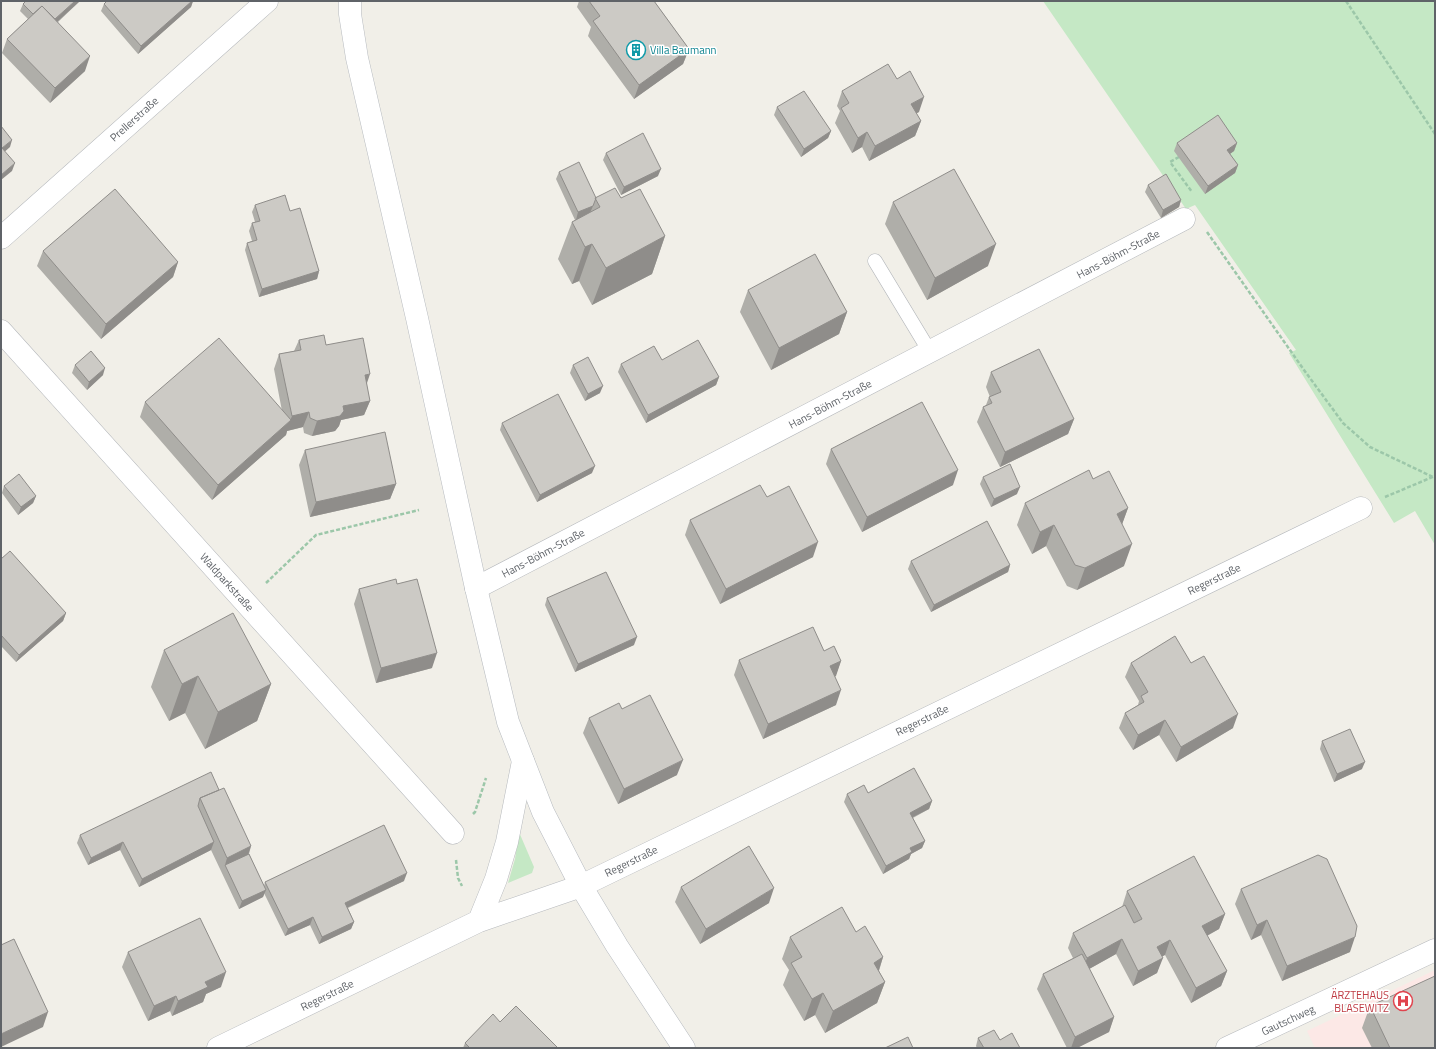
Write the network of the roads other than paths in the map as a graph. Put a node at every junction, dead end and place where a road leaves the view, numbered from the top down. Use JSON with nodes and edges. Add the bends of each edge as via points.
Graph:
{"nodes":[{"id":1,"x":267,"y":1,"type":"edge"},
{"id":2,"x":350,"y":7,"type":"edge"},
{"id":3,"x":1184,"y":219,"type":"road end"},
{"id":4,"x":1,"y":238,"type":"edge"},
{"id":5,"x":875,"y":261,"type":"dead end"},
{"id":6,"x":1,"y":331,"type":"edge"},
{"id":7,"x":930,"y":352,"type":"junction"},
{"id":8,"x":1361,"y":508,"type":"road end"},
{"id":9,"x":476,"y":588,"type":"junction"},
{"id":10,"x":523,"y":761,"type":"junction"},
{"id":11,"x":453,"y":833,"type":"road end"},
{"id":12,"x":581,"y":886,"type":"junction"},
{"id":13,"x":479,"y":921,"type":"junction"},
{"id":14,"x":1435,"y":950,"type":"edge"},
{"id":15,"x":218,"y":1048,"type":"edge"},
{"id":16,"x":684,"y":1048,"type":"edge"},
{"id":17,"x":1227,"y":1048,"type":"edge"}],
"edges":[{"from":1,"to":4,"type":"street","name":"Prellerstraße"},
{"from":2,"to":9,"type":"street","via":[[357,58]]},
{"from":3,"to":7,"type":"street","name":"Hans-Böhm-Straße"},
{"from":5,"to":7,"type":"lane"},
{"from":6,"to":11,"type":"street","name":"Waldparkstraße"},
{"from":7,"to":9,"type":"street","name":"Hans-Böhm-Straße"},
{"from":8,"to":12,"type":"street","name":"Regerstraße"},
{"from":9,"to":10,"type":"street","via":[[508,722]]},
{"from":10,"to":12,"type":"street","via":[[543,812]]},
{"from":10,"to":13,"type":"street","via":[[507,842]]},
{"from":12,"to":13,"type":"street","name":"Regerstraße"},
{"from":12,"to":16,"type":"street"},
{"from":13,"to":15,"type":"street","name":"Regerstraße"},
{"from":14,"to":17,"type":"street","name":"Gautschweg"}]}
